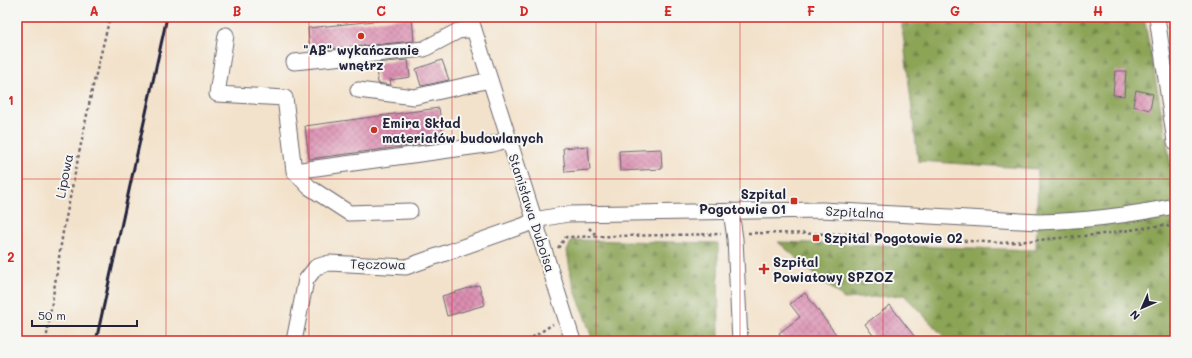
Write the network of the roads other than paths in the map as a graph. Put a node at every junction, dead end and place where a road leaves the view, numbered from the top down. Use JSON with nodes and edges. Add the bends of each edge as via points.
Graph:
{"nodes":[{"id":1,"x":1157,"y":17,"type":"edge"},
{"id":2,"x":472,"y":23,"type":"edge"},
{"id":3,"x":226,"y":35,"type":"dead end"},
{"id":4,"x":294,"y":62,"type":"dead end"},
{"id":5,"x":490,"y":80,"type":"junction"},
{"id":6,"x":358,"y":90,"type":"dead end"},
{"id":7,"x":508,"y":139,"type":"junction"},
{"id":8,"x":1175,"y":142,"type":"edge"},
{"id":9,"x":294,"y":171,"type":"junction"},
{"id":10,"x":1175,"y":206,"type":"edge"},
{"id":11,"x":410,"y":211,"type":"dead end"},
{"id":12,"x":731,"y":211,"type":"junction"},
{"id":13,"x":534,"y":220,"type":"junction"},
{"id":14,"x":294,"y":341,"type":"edge"},
{"id":15,"x":573,"y":341,"type":"edge"},
{"id":16,"x":740,"y":341,"type":"edge"}],
"edges":[{"from":1,"to":8,"type":"street"},
{"from":2,"to":4,"type":"street","via":[[424,50]]},
{"from":2,"to":5,"type":"street","name":"Stanisława Duboisa"},
{"from":3,"to":9,"type":"street","via":[[217,94],[285,98]]},
{"from":5,"to":6,"type":"street","via":[[414,97]]},
{"from":5,"to":7,"type":"street","name":"Stanisława Duboisa"},
{"from":7,"to":9,"type":"street","via":[[493,144]]},
{"from":7,"to":13,"type":"street","name":"Stanisława Duboisa"},
{"from":9,"to":11,"type":"street","via":[[310,187],[349,213]]},
{"from":10,"to":12,"type":"street","name":"Szpitalna","via":[[1117,216],[1039,222],[822,210]]},
{"from":12,"to":13,"type":"street","name":"Szpitalna","via":[[568,214]]},
{"from":12,"to":16,"type":"street","via":[[735,239]]},
{"from":13,"to":14,"type":"street","name":"Tęczowa","via":[[406,267],[329,262],[316,267],[306,280]]},
{"from":13,"to":15,"type":"street","name":"Stanisława Duboisa"}]}
